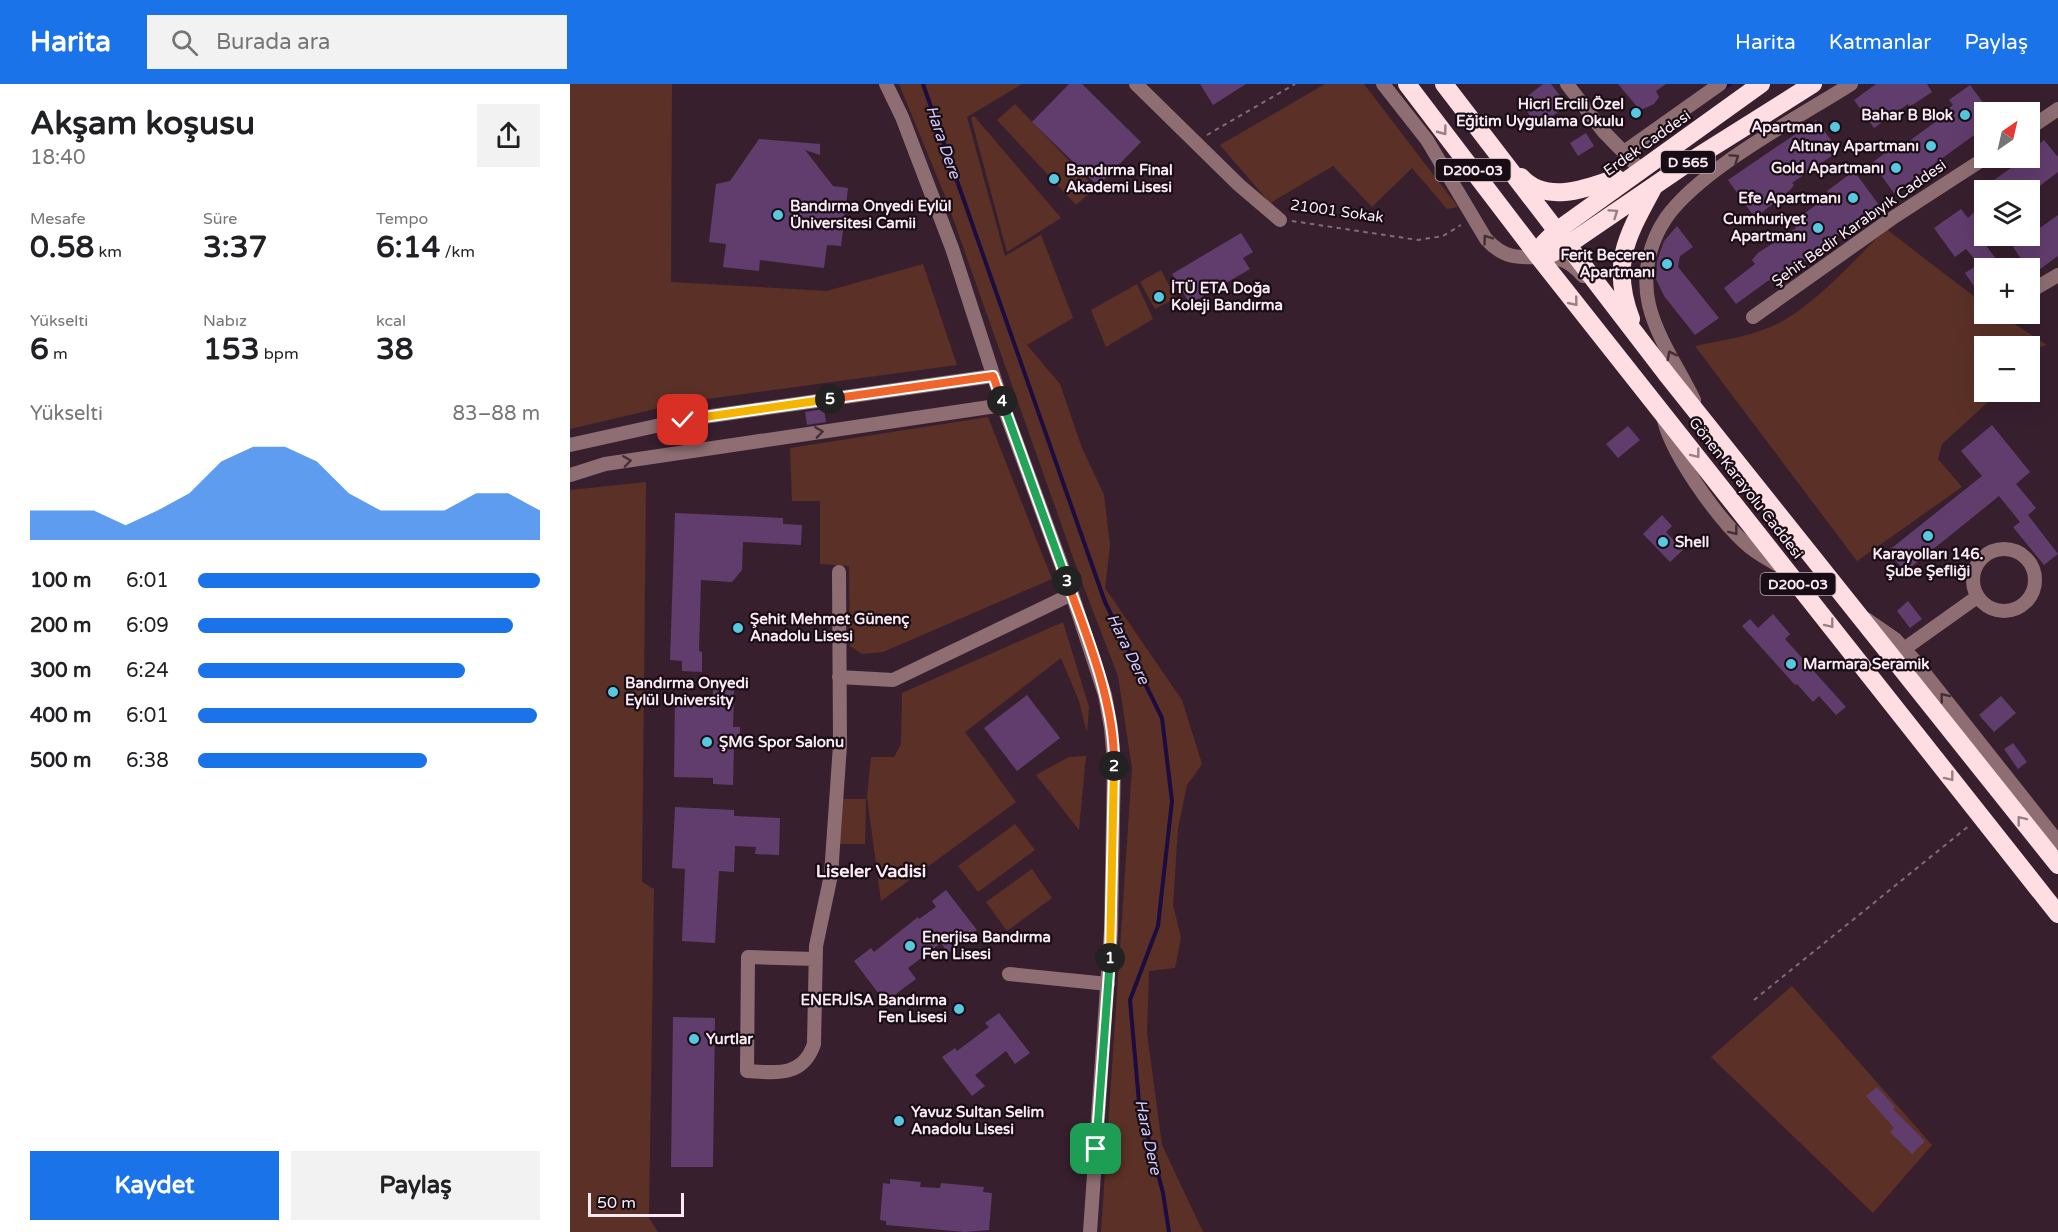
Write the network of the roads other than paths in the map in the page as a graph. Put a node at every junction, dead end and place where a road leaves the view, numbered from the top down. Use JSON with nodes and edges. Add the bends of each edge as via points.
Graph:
{"nodes":[{"id":1,"x":885,"y":84,"type":"edge"},
{"id":2,"x":1136,"y":84,"type":"edge"},
{"id":3,"x":1383,"y":84,"type":"edge"},
{"id":4,"x":1407,"y":84,"type":"edge"},
{"id":5,"x":1444,"y":84,"type":"edge"},
{"id":6,"x":1567,"y":84,"type":"edge"},
{"id":7,"x":1720,"y":84,"type":"edge"},
{"id":8,"x":1761,"y":84,"type":"edge"},
{"id":9,"x":1813,"y":84,"type":"edge"},
{"id":10,"x":1851,"y":84,"type":"edge"},
{"id":11,"x":2058,"y":109,"type":"edge"},
{"id":12,"x":2040,"y":121,"type":"edge"},
{"id":13,"x":1488,"y":139,"type":"junction"},
{"id":14,"x":1624,"y":152,"type":"junction"},
{"id":15,"x":1974,"y":165,"type":"edge"},
{"id":16,"x":1640,"y":169,"type":"junction"},
{"id":17,"x":1654,"y":186,"type":"junction"},
{"id":18,"x":1280,"y":220,"type":"road end"},
{"id":19,"x":1560,"y":239,"type":"junction"},
{"id":20,"x":1538,"y":256,"type":"junction"},
{"id":21,"x":2058,"y":275,"type":"edge"},
{"id":22,"x":2040,"y":286,"type":"edge"},
{"id":23,"x":1753,"y":317,"type":"dead end"},
{"id":24,"x":1646,"y":347,"type":"junction"},
{"id":25,"x":993,"y":376,"type":"junction"},
{"id":26,"x":1668,"y":376,"type":"junction"},
{"id":27,"x":1003,"y":405,"type":"junction"},
{"id":28,"x":1707,"y":426,"type":"junction"},
{"id":29,"x":570,"y":445,"type":"edge"},
{"id":30,"x":570,"y":475,"type":"edge"},
{"id":31,"x":838,"y":572,"type":"dead end"},
{"id":32,"x":1072,"y":594,"type":"junction"},
{"id":33,"x":1977,"y":597,"type":"junction"},
{"id":34,"x":1859,"y":614,"type":"junction"},
{"id":35,"x":1904,"y":649,"type":"junction"},
{"id":36,"x":839,"y":677,"type":"junction"},
{"id":37,"x":2053,"y":825,"type":"edge"},
{"id":38,"x":2058,"y":842,"type":"edge"},
{"id":39,"x":2058,"y":865,"type":"edge"},
{"id":40,"x":2058,"y":914,"type":"edge"},
{"id":41,"x":815,"y":959,"type":"junction"},
{"id":42,"x":1009,"y":974,"type":"dead end"},
{"id":43,"x":1108,"y":984,"type":"junction"},
{"id":44,"x":1090,"y":1232,"type":"edge"}],
"edges":[{"from":1,"to":25,"type":"street","via":[[902,117],[951,248]]},
{"from":2,"to":18,"type":"street","name":"21001 Sokak"},
{"from":20,"to":3,"type":"street","one_way":true,"via":[[1517,259],[1496,250],[1426,140]]},
{"from":4,"to":20,"type":"highway","name":"Gönen Karayolu Caddesi","number":"D200-03","one_way":true},
{"from":5,"to":13,"type":"highway","name":"Gönen Karayolu Caddesi","number":"D200-03"},
{"from":6,"to":14,"type":"street"},
{"from":7,"to":14,"type":"street"},
{"from":8,"to":16,"type":"highway","name":"Erdek Caddesi","number":"D 565"},
{"from":9,"to":17,"type":"highway","number":"D 565"},
{"from":28,"to":10,"type":"street","one_way":true,"via":[[1649,305],[1647,267],[1654,240],[1676,206],[1721,167]]},
{"from":11,"to":12,"type":"street"},
{"from":13,"to":16,"type":"highway","via":[[1525,182],[1540,190],[1582,190]]},
{"from":13,"to":19,"type":"highway","name":"Gönen Karayolu Caddesi","number":"D200-03"},
{"from":14,"to":16,"type":"street"},
{"from":15,"to":23,"type":"street","name":"Şehit Bedir Karabıyık Caddesi"},
{"from":16,"to":19,"type":"highway","name":"Erdek Caddesi","number":"D 565"},
{"from":19,"to":17,"type":"highway","number":"D 565","one_way":true},
{"from":17,"to":24,"type":"highway","via":[[1626,238],[1621,271],[1623,298]]},
{"from":19,"to":20,"type":"highway","number":"D 565","via":[[1552,253]]},
{"from":19,"to":24,"type":"highway","name":"Gönen Karayolu Caddesi","number":"D200-03"},
{"from":20,"to":26,"type":"street","via":[[1564,259],[1577,269]]},
{"from":20,"to":40,"type":"highway","name":"Gönen Karayolu Caddesi","number":"D200-03","one_way":true},
{"from":21,"to":22,"type":"street"},
{"from":24,"to":26,"type":"highway","name":"Gönen Karayolu Caddesi","number":"D200-03"},
{"from":25,"to":27,"type":"street"},
{"from":25,"to":29,"type":"street","via":[[683,420]]},
{"from":26,"to":28,"type":"highway","name":"Gönen Karayolu Caddesi","number":"D200-03"},
{"from":30,"to":27,"type":"street","one_way":true,"via":[[605,464]]},
{"from":27,"to":32,"type":"street"},
{"from":28,"to":34,"type":"highway","name":"Gönen Karayolu Caddesi","number":"D200-03"},
{"from":31,"to":36,"type":"street"},
{"from":32,"to":36,"type":"street","via":[[893,680]]},
{"from":32,"to":43,"type":"street","via":[[1105,695],[1111,728],[1114,762]]},
{"from":33,"to":33,"type":"street","via":[[1973,576],[1982,558],[2001,549],[2011,550],[2028,562],[2034,580],[2028,599],[2021,606],[2002,611]]},
{"from":33,"to":35,"type":"street"},
{"from":34,"to":35,"type":"street"},
{"from":39,"to":34,"type":"highway","name":"Gönen Karayolu Caddesi","number":"D200-03","one_way":true},
{"from":37,"to":35,"type":"street","one_way":true},
{"from":36,"to":41,"type":"street","via":[[840,745],[831,875]]},
{"from":37,"to":38,"type":"street"},
{"from":41,"to":41,"type":"street","via":[[814,1044],[807,1059],[788,1072],[747,1071],[748,957]]},
{"from":42,"to":43,"type":"street"},
{"from":43,"to":44,"type":"street"}]}
